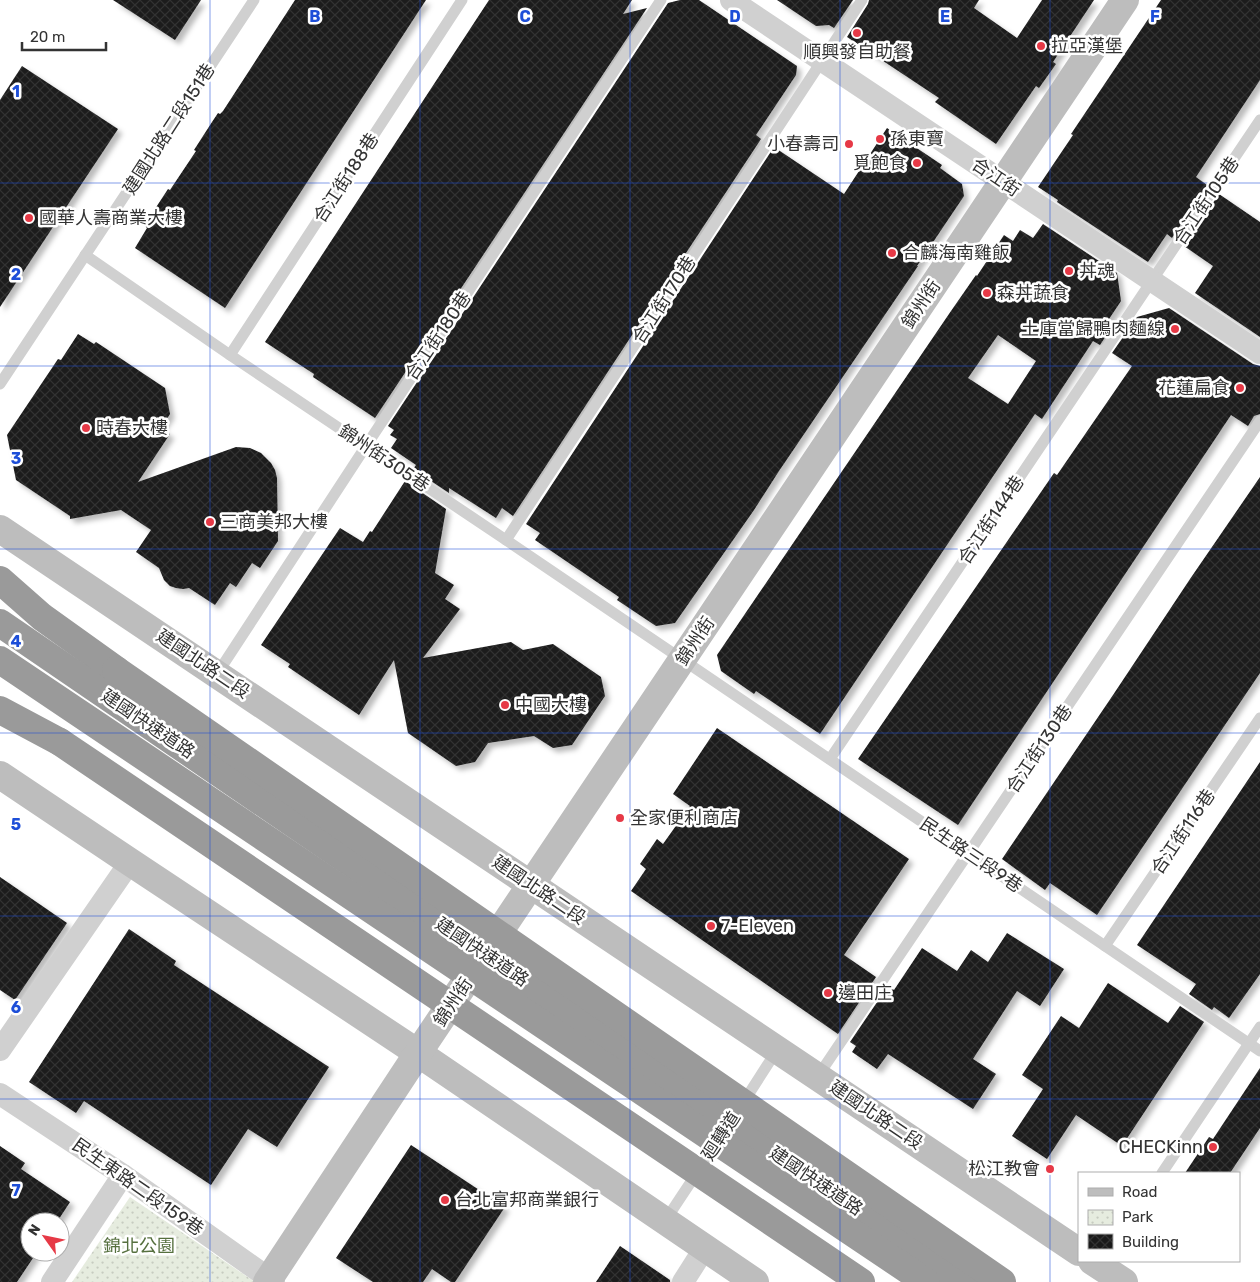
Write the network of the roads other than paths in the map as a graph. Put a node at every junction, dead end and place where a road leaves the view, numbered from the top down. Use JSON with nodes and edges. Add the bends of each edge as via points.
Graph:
{"nodes":[{"id":1,"x":254,"y":0,"type":"edge"},
{"id":2,"x":462,"y":0,"type":"edge"},
{"id":3,"x":661,"y":0,"type":"edge"},
{"id":4,"x":731,"y":0,"type":"edge"},
{"id":5,"x":862,"y":0,"type":"edge"},
{"id":6,"x":1125,"y":0,"type":"edge"},
{"id":7,"x":821,"y":60,"type":"junction"},
{"id":8,"x":1260,"y":120,"type":"edge"},
{"id":9,"x":1003,"y":182,"type":"junction"},
{"id":10,"x":85,"y":255,"type":"junction"},
{"id":11,"x":1152,"y":281,"type":"junction"},
{"id":12,"x":1260,"y":353,"type":"edge"},
{"id":13,"x":230,"y":355,"type":"junction"},
{"id":14,"x":0,"y":384,"type":"edge"},
{"id":15,"x":1260,"y":421,"type":"edge"},
{"id":16,"x":366,"y":446,"type":"junction"},
{"id":17,"x":0,"y":529,"type":"edge"},
{"id":18,"x":506,"y":540,"type":"junction"},
{"id":19,"x":0,"y":580,"type":"edge"},
{"id":20,"x":0,"y":623,"type":"edge"},
{"id":21,"x":0,"y":660,"type":"edge"},
{"id":22,"x":682,"y":660,"type":"junction"},
{"id":23,"x":217,"y":674,"type":"junction"},
{"id":24,"x":0,"y":710,"type":"edge"},
{"id":25,"x":1260,"y":718,"type":"edge"},
{"id":26,"x":830,"y":760,"type":"junction"},
{"id":27,"x":0,"y":775,"type":"edge"},
{"id":28,"x":968,"y":853,"type":"junction"},
{"id":29,"x":130,"y":862,"type":"junction"},
{"id":30,"x":531,"y":885,"type":"junction"},
{"id":31,"x":1105,"y":946,"type":"junction"},
{"id":32,"x":1260,"y":1027,"type":"edge"},
{"id":33,"x":1249,"y":1044,"type":"junction"},
{"id":34,"x":0,"y":1050,"type":"edge"},
{"id":35,"x":778,"y":1050,"type":"junction"},
{"id":36,"x":1260,"y":1051,"type":"edge"},
{"id":37,"x":418,"y":1053,"type":"junction"},
{"id":38,"x":818,"y":1076,"type":"junction"},
{"id":39,"x":0,"y":1094,"type":"edge"},
{"id":40,"x":1163,"y":1172,"type":"edge"},
{"id":41,"x":124,"y":1175,"type":"junction"},
{"id":42,"x":665,"y":1221,"type":"junction"},
{"id":43,"x":704,"y":1249,"type":"junction"},
{"id":44,"x":1078,"y":1250,"type":"edge"},
{"id":45,"x":1096,"y":1262,"type":"edge"},
{"id":46,"x":270,"y":1281,"type":"edge"},
{"id":47,"x":52,"y":1282,"type":"edge"},
{"id":48,"x":683,"y":1282,"type":"edge"},
{"id":49,"x":755,"y":1282,"type":"edge"},
{"id":50,"x":861,"y":1282,"type":"edge"},
{"id":51,"x":926,"y":1282,"type":"edge"},
{"id":52,"x":964,"y":1282,"type":"edge"},
{"id":53,"x":1002,"y":1282,"type":"edge"},
{"id":54,"x":1124,"y":1282,"type":"edge"}],
"edges":[{"from":1,"to":10,"type":"lane","name":"建國北路二段151巷"},
{"from":2,"to":13,"type":"lane","name":"合江街188巷"},
{"from":3,"to":16,"type":"lane","name":"合江街180巷"},
{"from":4,"to":7,"type":"street","name":"合江街"},
{"from":5,"to":7,"type":"lane","name":"合江街170巷"},
{"from":6,"to":9,"type":"street","name":"錦州街"},
{"from":7,"to":9,"type":"street","name":"合江街"},
{"from":7,"to":18,"type":"lane","name":"合江街170巷"},
{"from":8,"to":11,"type":"lane","name":"合江街105巷"},
{"from":9,"to":11,"type":"street","name":"合江街"},
{"from":9,"to":22,"type":"street","name":"錦州街"},
{"from":10,"to":13,"type":"lane","name":"錦州街305巷"},
{"from":10,"to":14,"type":"lane","name":"建國北路二段151巷"},
{"from":11,"to":12,"type":"street","name":"合江街"},
{"from":11,"to":26,"type":"lane","name":"合江街144巷"},
{"from":13,"to":16,"type":"lane","name":"錦州街305巷"},
{"from":15,"to":28,"type":"lane","name":"合江街130巷"},
{"from":16,"to":18,"type":"lane","name":"錦州街305巷"},
{"from":16,"to":23,"type":"lane","name":"合江街180巷"},
{"from":17,"to":23,"type":"street","name":"建國北路二段"},
{"from":18,"to":22,"type":"lane","name":"錦州街305巷"},
{"from":19,"to":53,"type":"highway","bridge":true,"via":[[42,617],[116,670]]},
{"from":20,"to":52,"type":"highway","name":"建國快速道路","bridge":true},
{"from":21,"to":51,"type":"highway","name":"建國快速道路","bridge":true},
{"from":22,"to":26,"type":"lane","name":"民生路三段9巷"},
{"from":22,"to":30,"type":"street","name":"錦州街"},
{"from":23,"to":30,"type":"street","name":"建國北路二段"},
{"from":24,"to":50,"type":"highway","bridge":true,"via":[[60,742]]},
{"from":25,"to":31,"type":"lane","name":"合江街116巷"},
{"from":26,"to":28,"type":"lane","name":"民生路三段9巷"},
{"from":27,"to":29,"type":"street"},
{"from":28,"to":31,"type":"lane","name":"民生路三段9巷"},
{"from":28,"to":38,"type":"lane","name":"合江街130巷"},
{"from":29,"to":34,"type":"street"},
{"from":29,"to":37,"type":"street"},
{"from":30,"to":35,"type":"street","name":"建國北路二段"},
{"from":30,"to":37,"type":"street","name":"錦州街"},
{"from":31,"to":33,"type":"lane","name":"民生路三段9巷"},
{"from":32,"to":33,"type":"lane"},
{"from":33,"to":36,"type":"lane","name":"民生路三段9巷"},
{"from":33,"to":40,"type":"lane"},
{"from":35,"to":38,"type":"street","name":"建國北路二段"},
{"from":35,"to":42,"type":"lane","name":"廻轉道"},
{"from":37,"to":42,"type":"street"},
{"from":37,"to":46,"type":"street","name":"錦州街"},
{"from":38,"to":44,"type":"street","name":"建國北路二段"},
{"from":39,"to":41,"type":"street","name":"民生東路二段159巷"},
{"from":41,"to":46,"type":"street","name":"民生東路二段159巷"},
{"from":41,"to":47,"type":"street"},
{"from":42,"to":43,"type":"street"},
{"from":43,"to":48,"type":"street"},
{"from":43,"to":49,"type":"street"},
{"from":45,"to":54,"type":"street","name":"建國北路二段"}]}
